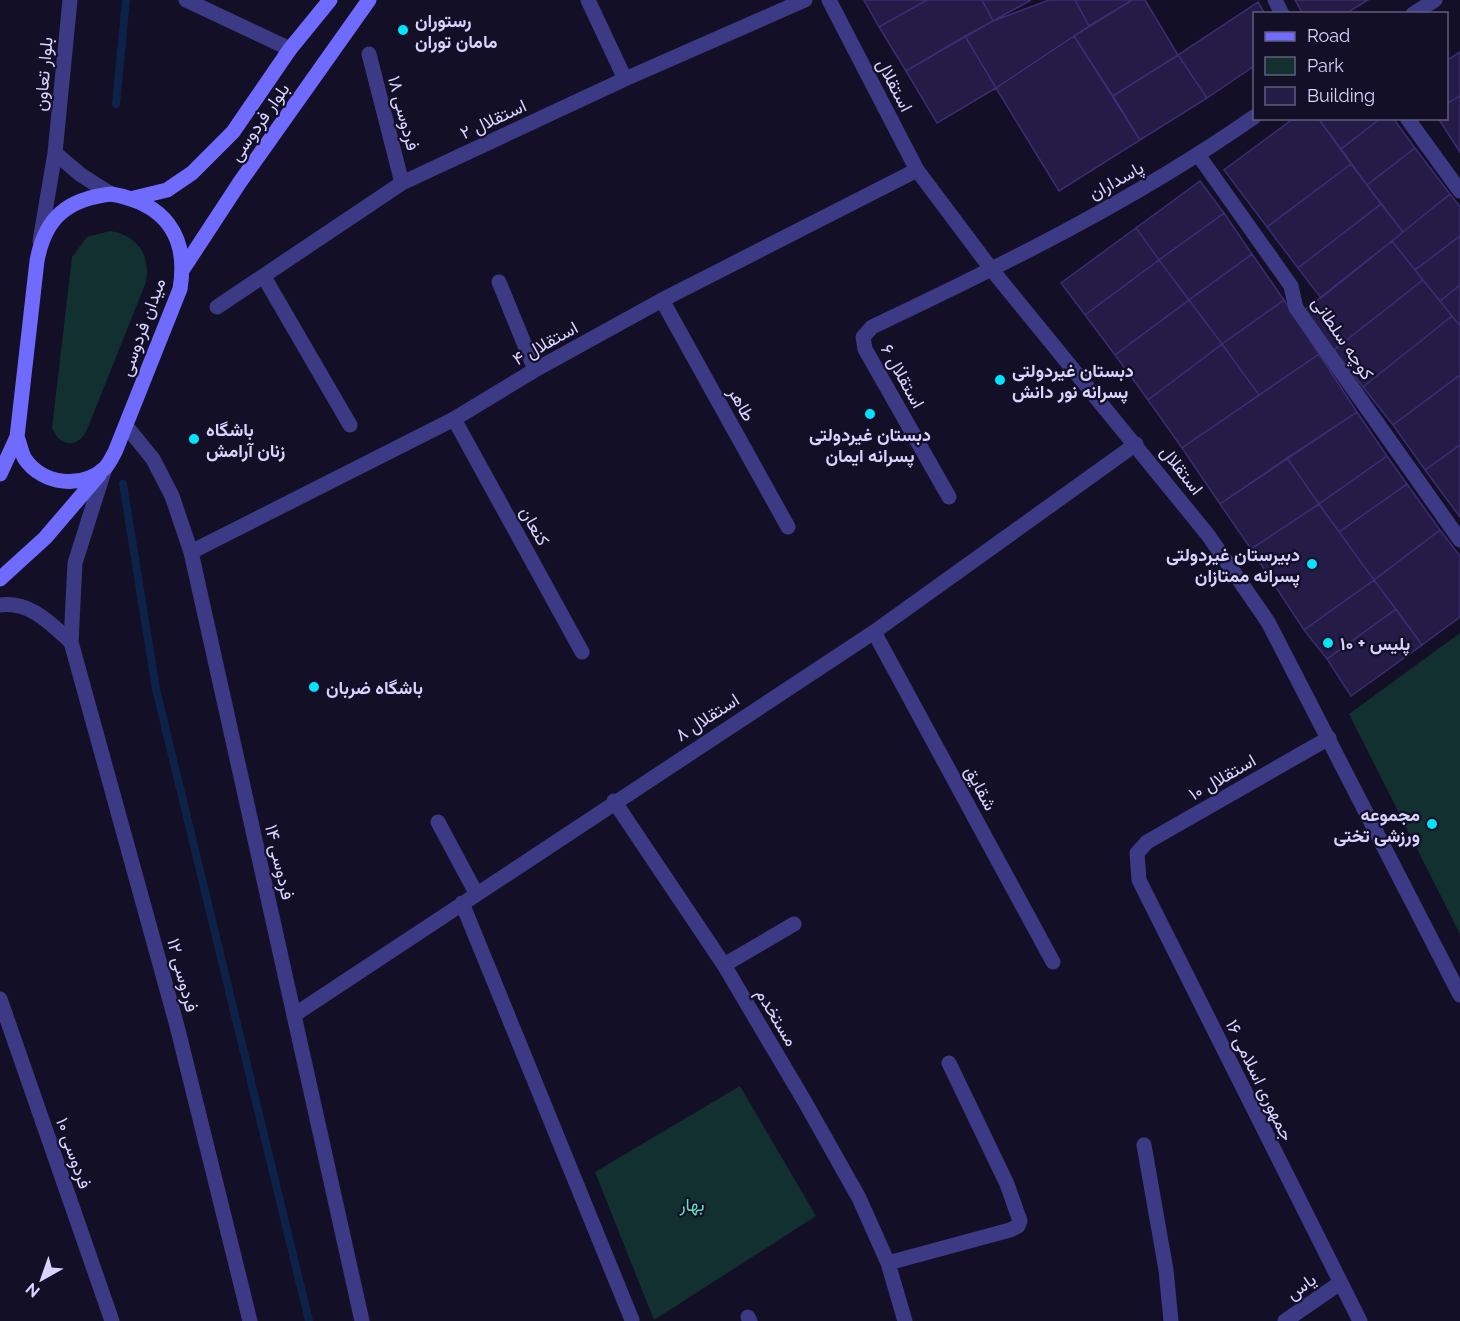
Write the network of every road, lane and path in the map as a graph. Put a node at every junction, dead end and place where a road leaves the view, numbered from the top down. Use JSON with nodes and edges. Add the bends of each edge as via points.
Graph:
{"nodes":[{"id":1,"x":70,"y":0,"type":"edge"},
{"id":2,"x":186,"y":0,"type":"edge"},
{"id":3,"x":330,"y":0,"type":"edge"},
{"id":4,"x":369,"y":0,"type":"edge"},
{"id":5,"x":588,"y":0,"type":"edge"},
{"id":6,"x":805,"y":0,"type":"edge"},
{"id":7,"x":829,"y":0,"type":"edge"},
{"id":8,"x":1436,"y":0,"type":"edge"},
{"id":9,"x":1416,"y":12,"type":"edge"},
{"id":10,"x":290,"y":49,"type":"junction"},
{"id":11,"x":369,"y":54,"type":"dead end"},
{"id":12,"x":625,"y":79,"type":"junction"},
{"id":13,"x":1253,"y":118,"type":"edge"},
{"id":14,"x":1408,"y":120,"type":"edge"},
{"id":15,"x":55,"y":153,"type":"junction"},
{"id":16,"x":1199,"y":156,"type":"junction"},
{"id":17,"x":917,"y":170,"type":"junction"},
{"id":18,"x":402,"y":183,"type":"junction"},
{"id":19,"x":1460,"y":190,"type":"edge"},
{"id":20,"x":111,"y":194,"type":"junction"},
{"id":21,"x":134,"y":198,"type":"junction"},
{"id":22,"x":40,"y":242,"type":"junction"},
{"id":23,"x":183,"y":269,"type":"junction"},
{"id":24,"x":992,"y":270,"type":"junction"},
{"id":25,"x":264,"y":277,"type":"junction"},
{"id":26,"x":499,"y":282,"type":"dead end"},
{"id":27,"x":662,"y":300,"type":"junction"},
{"id":28,"x":217,"y":308,"type":"dead end"},
{"id":29,"x":535,"y":370,"type":"junction"},
{"id":30,"x":454,"y":419,"type":"junction"},
{"id":31,"x":350,"y":425,"type":"dead end"},
{"id":32,"x":126,"y":426,"type":"junction"},
{"id":33,"x":17,"y":436,"type":"junction"},
{"id":34,"x":1136,"y":444,"type":"junction"},
{"id":35,"x":105,"y":468,"type":"junction"},
{"id":36,"x":0,"y":474,"type":"edge"},
{"id":37,"x":949,"y":497,"type":"dead end"},
{"id":38,"x":788,"y":527,"type":"dead end"},
{"id":39,"x":1460,"y":540,"type":"edge"},
{"id":40,"x":191,"y":552,"type":"junction"},
{"id":41,"x":0,"y":579,"type":"edge"},
{"id":42,"x":0,"y":605,"type":"edge"},
{"id":43,"x":874,"y":632,"type":"junction"},
{"id":44,"x":71,"y":642,"type":"junction"},
{"id":45,"x":582,"y":652,"type":"dead end"},
{"id":46,"x":1329,"y":738,"type":"junction"},
{"id":47,"x":614,"y":801,"type":"junction"},
{"id":48,"x":438,"y":822,"type":"dead end"},
{"id":49,"x":1137,"y":853,"type":"joint"},
{"id":50,"x":476,"y":893,"type":"junction"},
{"id":51,"x":462,"y":903,"type":"junction"},
{"id":52,"x":794,"y":924,"type":"dead end"},
{"id":53,"x":1053,"y":962,"type":"dead end"},
{"id":54,"x":724,"y":965,"type":"junction"},
{"id":55,"x":1460,"y":995,"type":"edge"},
{"id":56,"x":0,"y":999,"type":"edge"},
{"id":57,"x":294,"y":1015,"type":"junction"},
{"id":58,"x":949,"y":1063,"type":"dead end"},
{"id":59,"x":1144,"y":1145,"type":"dead end"},
{"id":60,"x":888,"y":1263,"type":"junction"},
{"id":61,"x":1340,"y":1283,"type":"junction"},
{"id":62,"x":632,"y":1320,"type":"edge"},
{"id":63,"x":112,"y":1321,"type":"edge"},
{"id":64,"x":250,"y":1321,"type":"edge"},
{"id":65,"x":362,"y":1321,"type":"edge"},
{"id":66,"x":905,"y":1321,"type":"edge"},
{"id":67,"x":1171,"y":1321,"type":"edge"},
{"id":68,"x":1285,"y":1321,"type":"edge"},
{"id":69,"x":1360,"y":1321,"type":"edge"}],
"edges":[{"from":1,"to":15,"type":"street","name":"بلوار تعاون"},
{"from":2,"to":10,"type":"street"},
{"from":3,"to":10,"type":"main road","name":"بلوار فردوسی"},
{"from":4,"to":23,"type":"main road","name":"بلوار فردوسی"},
{"from":5,"to":12,"type":"street"},
{"from":6,"to":12,"type":"street","name":"استقلال ۲"},
{"from":7,"to":17,"type":"street","name":"استقلال"},
{"from":8,"to":9,"type":"street"},
{"from":10,"to":21,"type":"main road","name":"بلوار فردوسی","via":[[233,132],[192,173],[167,190]]},
{"from":11,"to":18,"type":"street","name":"فردوسی ۱۸"},
{"from":12,"to":18,"type":"street","name":"استقلال ۲"},
{"from":13,"to":16,"type":"street","name":"پاسداران"},
{"from":14,"to":19,"type":"street"},
{"from":15,"to":20,"type":"street"},
{"from":15,"to":22,"type":"street","name":"بلوار تعاون"},
{"from":16,"to":24,"type":"street","name":"پاسداران"},
{"from":16,"to":39,"type":"street","name":"کوچه سلطانی","via":[[1291,286],[1296,308]]},
{"from":17,"to":24,"type":"street","name":"استقلال"},
{"from":17,"to":27,"type":"street","name":"استقلال ۴"},
{"from":18,"to":25,"type":"street","name":"استقلال ۲"},
{"from":20,"to":21,"type":"main road","name":"میدان فردوسی"},
{"from":20,"to":22,"type":"main road","name":"میدان فردوسی","via":[[88,197],[68,206],[51,222]]},
{"from":21,"to":23,"type":"main road","name":"میدان فردوسی","via":[[154,208],[170,225],[180,246]]},
{"from":22,"to":33,"type":"main road","name":"میدان فردوسی"},
{"from":23,"to":32,"type":"main road","name":"میدان فردوسی","via":[[180,289]]},
{"from":24,"to":34,"type":"street","name":"استقلال"},
{"from":24,"to":37,"type":"street","name":"استقلال ۶","via":[[872,327],[863,337],[865,349]]},
{"from":25,"to":28,"type":"street","name":"استقلال ۲"},
{"from":25,"to":31,"type":"street"},
{"from":26,"to":29,"type":"street"},
{"from":27,"to":29,"type":"street","name":"استقلال ۴"},
{"from":27,"to":38,"type":"street","name":"طاهر"},
{"from":29,"to":30,"type":"street","name":"استقلال ۴"},
{"from":30,"to":40,"type":"street","name":"استقلال ۴"},
{"from":30,"to":45,"type":"street","name":"کنعان"},
{"from":32,"to":35,"type":"main road","name":"میدان فردوسی"},
{"from":32,"to":40,"type":"street","name":"فردوسی ۱۴","via":[[153,459],[172,496]]},
{"from":33,"to":35,"type":"main road","via":[[25,458],[41,474],[63,482],[86,480]]},
{"from":33,"to":36,"type":"main road"},
{"from":34,"to":43,"type":"street","name":"استقلال ۸"},
{"from":34,"to":46,"type":"street","name":"استقلال","via":[[1208,535],[1268,622]]},
{"from":35,"to":41,"type":"main road","via":[[45,538]]},
{"from":35,"to":44,"type":"street","via":[[75,563]]},
{"from":40,"to":57,"type":"street","name":"فردوسی ۱۴"},
{"from":42,"to":44,"type":"street","via":[[14,603],[39,614]]},
{"from":43,"to":47,"type":"street","name":"استقلال ۸"},
{"from":43,"to":53,"type":"street","name":"شقایق"},
{"from":44,"to":64,"type":"street","name":"فردوسی ۱۲","via":[[174,1014]]},
{"from":46,"to":49,"type":"street","name":"استقلال ۱۰","via":[[1147,842]]},
{"from":46,"to":55,"type":"street","name":"استقلال"},
{"from":47,"to":50,"type":"street","name":"استقلال ۸"},
{"from":47,"to":54,"type":"street","name":"مستخدم"},
{"from":48,"to":50,"type":"street"},
{"from":49,"to":61,"type":"street","name":"جمهوری اسلامی ۱۶","via":[[1139,880]]},
{"from":50,"to":51,"type":"street","name":"استقلال ۸"},
{"from":51,"to":57,"type":"street","name":"استقلال ۸"},
{"from":51,"to":62,"type":"street"},
{"from":52,"to":54,"type":"street"},
{"from":54,"to":60,"type":"street","name":"مستخدم","via":[[859,1198]]},
{"from":56,"to":63,"type":"street","name":"فردوسی ۱۰"},
{"from":57,"to":65,"type":"street","name":"فردوسی ۱۴"},
{"from":58,"to":60,"type":"street","via":[[1007,1184],[1020,1221],[1010,1230]]},
{"from":59,"to":67,"type":"street"},
{"from":60,"to":66,"type":"street","name":"مستخدم"},
{"from":61,"to":68,"type":"street","name":"یاس"},
{"from":61,"to":69,"type":"street","name":"جمهوری اسلامی ۱۶"}]}
